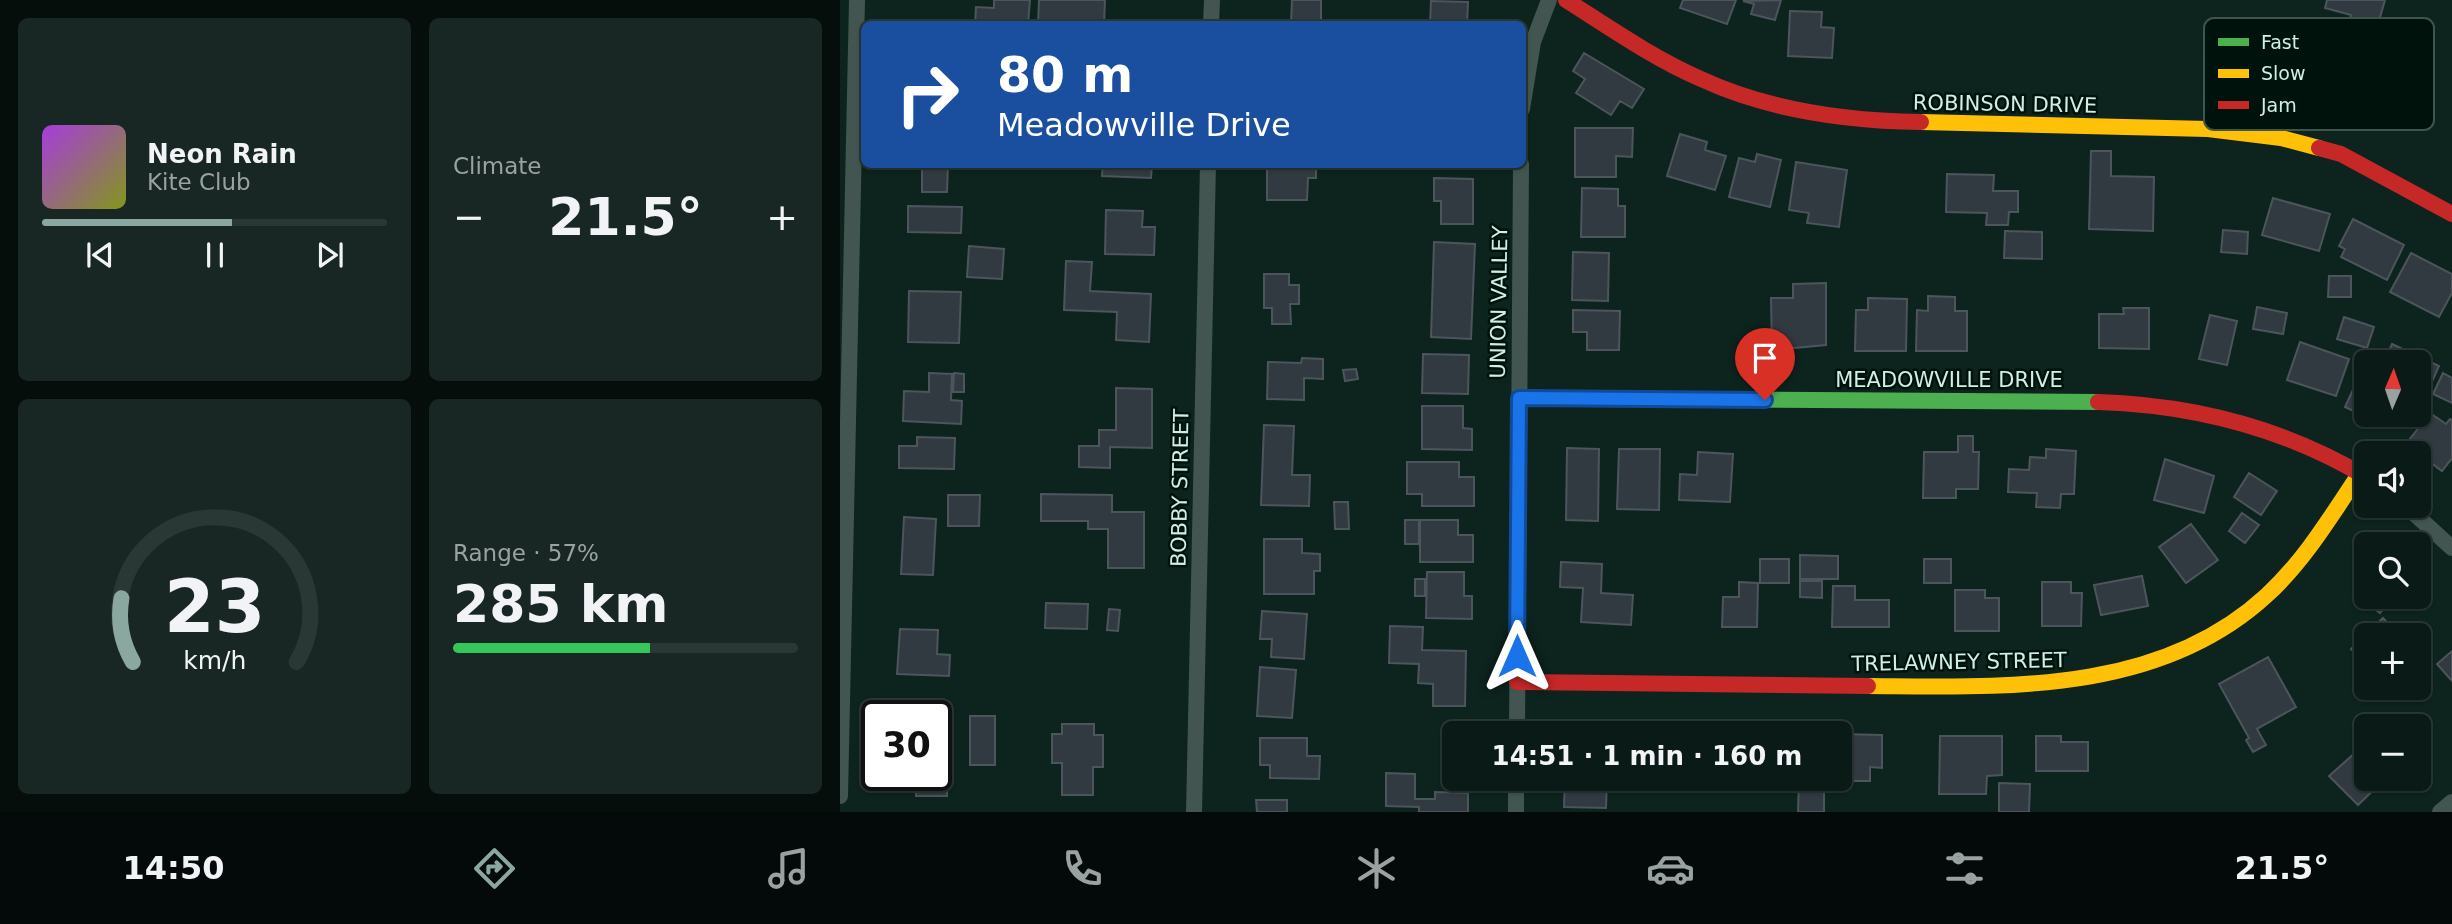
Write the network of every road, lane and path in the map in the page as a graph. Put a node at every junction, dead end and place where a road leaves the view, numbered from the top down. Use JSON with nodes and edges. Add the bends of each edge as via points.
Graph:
{"nodes":[{"id":1,"x":857,"y":0,"type":"edge"},
{"id":2,"x":1212,"y":0,"type":"edge"},
{"id":3,"x":1549,"y":0,"type":"edge"},
{"id":4,"x":1566,"y":0,"type":"edge"},
{"id":5,"x":1211,"y":21,"type":"edge"},
{"id":6,"x":1526,"y":87,"type":"edge"},
{"id":7,"x":2204,"y":129,"type":"edge"},
{"id":8,"x":2216,"y":130,"type":"edge"},
{"id":9,"x":1208,"y":168,"type":"edge"},
{"id":10,"x":1521,"y":168,"type":"edge"},
{"id":11,"x":2452,"y":214,"type":"edge"},
{"id":12,"x":1519,"y":398,"type":"junction"},
{"id":13,"x":2354,"y":471,"type":"edge"},
{"id":14,"x":2354,"y":487,"type":"edge"},
{"id":15,"x":2419,"y":518,"type":"edge"},
{"id":16,"x":2452,"y":548,"type":"edge"},
{"id":17,"x":1517,"y":682,"type":"junction"},
{"id":18,"x":1517,"y":721,"type":"edge"},
{"id":19,"x":1516,"y":791,"type":"edge"},
{"id":20,"x":840,"y":796,"type":"edge"},
{"id":21,"x":2452,"y":802,"type":"edge"},
{"id":22,"x":1194,"y":812,"type":"edge"},
{"id":23,"x":1516,"y":812,"type":"edge"},
{"id":24,"x":2440,"y":812,"type":"edge"}],
"edges":[{"from":1,"to":20,"type":"street"},
{"from":2,"to":5,"type":"street"},
{"from":3,"to":6,"type":"street","via":[[1534,42]]},
{"from":4,"to":7,"type":"street","name":"ROBINSON DRIVE","via":[[1708,82],[1805,112],[1861,121]]},
{"from":8,"to":11,"type":"street","name":"ROBINSON DRIVE","via":[[2281,138],[2341,154]]},
{"from":9,"to":22,"type":"street","name":"BOBBY STREET"},
{"from":10,"to":12,"type":"street","name":"UNION VALLEY"},
{"from":12,"to":13,"type":"street","name":"MEADOWVILLE DRIVE","via":[[2161,405],[2221,418]]},
{"from":12,"to":17,"type":"street","name":"UNION VALLEY"},
{"from":14,"to":17,"type":"street","name":"TRELAWNEY STREET","via":[[2296,565],[2263,599],[2197,644],[2116,674],[2004,687]]},
{"from":15,"to":16,"type":"street"},
{"from":17,"to":18,"type":"street","name":"UNION VALLEY"},
{"from":19,"to":23,"type":"street"},
{"from":21,"to":24,"type":"street"}]}
